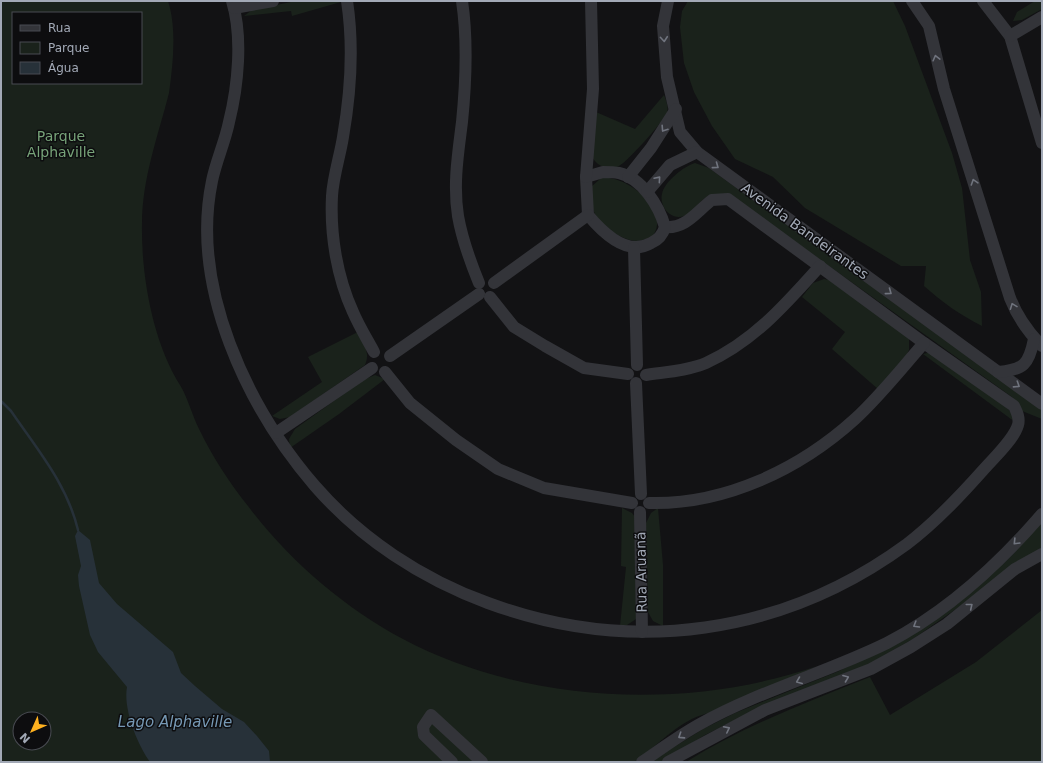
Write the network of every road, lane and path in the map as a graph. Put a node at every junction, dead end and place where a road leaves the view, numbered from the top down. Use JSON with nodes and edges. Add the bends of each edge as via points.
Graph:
{"nodes":[{"id":1,"x":273,"y":1,"type":"edge"},
{"id":2,"x":347,"y":1,"type":"edge"},
{"id":3,"x":462,"y":1,"type":"edge"},
{"id":4,"x":591,"y":1,"type":"edge"},
{"id":5,"x":668,"y":1,"type":"edge"},
{"id":6,"x":912,"y":1,"type":"edge"},
{"id":7,"x":983,"y":1,"type":"edge"},
{"id":8,"x":233,"y":5,"type":"edge"},
{"id":9,"x":1042,"y":17,"type":"edge"},
{"id":10,"x":1010,"y":36,"type":"junction"},
{"id":11,"x":676,"y":110,"type":"junction"},
{"id":12,"x":1042,"y":143,"type":"edge"},
{"id":13,"x":697,"y":152,"type":"junction"},
{"id":14,"x":586,"y":177,"type":"junction"},
{"id":15,"x":628,"y":177,"type":"junction"},
{"id":16,"x":647,"y":192,"type":"junction"},
{"id":17,"x":588,"y":215,"type":"junction"},
{"id":18,"x":666,"y":227,"type":"junction"},
{"id":19,"x":634,"y":248,"type":"junction"},
{"id":20,"x":820,"y":266,"type":"junction"},
{"id":21,"x":482,"y":291,"type":"junction"},
{"id":22,"x":1038,"y":342,"type":"edge"},
{"id":23,"x":924,"y":343,"type":"junction"},
{"id":24,"x":374,"y":352,"type":"junction"},
{"id":25,"x":390,"y":356,"type":"junction"},
{"id":26,"x":637,"y":365,"type":"junction"},
{"id":27,"x":372,"y":368,"type":"junction"},
{"id":28,"x":385,"y":372,"type":"junction"},
{"id":29,"x":998,"y":372,"type":"junction"},
{"id":30,"x":628,"y":374,"type":"junction"},
{"id":31,"x":646,"y":375,"type":"junction"},
{"id":32,"x":636,"y":383,"type":"junction"},
{"id":33,"x":1042,"y":404,"type":"edge"},
{"id":34,"x":276,"y":433,"type":"junction"},
{"id":35,"x":640,"y":503,"type":"junction"},
{"id":36,"x":1042,"y":514,"type":"edge"},
{"id":37,"x":1042,"y":554,"type":"edge"},
{"id":38,"x":642,"y":632,"type":"junction"},
{"id":39,"x":460,"y":742,"type":"junction"},
{"id":40,"x":449,"y":759,"type":"edge"},
{"id":41,"x":482,"y":762,"type":"edge"},
{"id":42,"x":642,"y":762,"type":"edge"},
{"id":43,"x":668,"y":762,"type":"edge"}],
"edges":[{"from":1,"to":8,"type":"street"},
{"from":2,"to":24,"type":"street","via":[[351,29],[352,72],[349,104],[332,195],[332,224],[345,291]]},
{"from":3,"to":21,"type":"street","via":[[466,29],[465,79],[455,184],[465,248]]},
{"from":4,"to":14,"type":"street","via":[[593,89]]},
{"from":5,"to":11,"type":"street","name":"Avenida Bandeirantes","one_way":true,"via":[[663,26],[667,77]]},
{"from":22,"to":6,"type":"street","one_way":true,"via":[[1016,314],[1010,298],[944,89],[929,26]]},
{"from":7,"to":10,"type":"street"},
{"from":8,"to":34,"type":"street","via":[[238,74],[229,125],[212,181],[207,215],[207,249],[213,291],[239,367]]},
{"from":9,"to":10,"type":"street"},
{"from":10,"to":12,"type":"street"},
{"from":11,"to":13,"type":"street","name":"Avenida Bandeirantes","via":[[680,132]]},
{"from":11,"to":15,"type":"street","one_way":true},
{"from":16,"to":13,"type":"street","one_way":true,"via":[[670,165]]},
{"from":13,"to":29,"type":"street","name":"Avenida Bandeirantes","one_way":true},
{"from":14,"to":15,"type":"street","via":[[603,172],[619,173]]},
{"from":14,"to":17,"type":"street"},
{"from":15,"to":16,"type":"street"},
{"from":16,"to":18,"type":"street","via":[[661,212]]},
{"from":17,"to":19,"type":"street","via":[[606,234],[619,243]]},
{"from":17,"to":21,"type":"street","via":[[494,283],[495,291]]},
{"from":18,"to":19,"type":"street","via":[[656,240],[644,248]]},
{"from":18,"to":20,"type":"street","via":[[673,228],[686,223],[712,200],[728,199]]},
{"from":19,"to":26,"type":"street"},
{"from":20,"to":23,"type":"street"},
{"from":20,"to":31,"type":"street","via":[[778,314],[743,343],[705,363],[674,372]]},
{"from":21,"to":25,"type":"street"},
{"from":21,"to":30,"type":"street","via":[[514,328],[545,346],[584,368]]},
{"from":22,"to":29,"type":"street","via":[[1020,368]]},
{"from":23,"to":35,"type":"street","via":[[855,419],[832,438],[766,479],[725,493],[682,501]]},
{"from":23,"to":38,"type":"street","via":[[1014,406],[1018,414],[1018,424],[1012,436],[971,484],[909,542],[848,581],[822,594],[776,611],[732,623],[686,630]]},
{"from":24,"to":25,"type":"street","via":[[382,350]]},
{"from":24,"to":27,"type":"street","via":[[370,359]]},
{"from":25,"to":28,"type":"street","via":[[392,365]]},
{"from":26,"to":30,"type":"street","via":[[631,368]]},
{"from":26,"to":31,"type":"street","via":[[644,369]]},
{"from":27,"to":28,"type":"street","via":[[378,372]]},
{"from":27,"to":34,"type":"street"},
{"from":28,"to":35,"type":"street","via":[[410,403],[498,469],[544,488]]},
{"from":29,"to":33,"type":"street","name":"Avenida Bandeirantes","one_way":true},
{"from":30,"to":32,"type":"street","via":[[630,380]]},
{"from":31,"to":32,"type":"street","via":[[643,381]]},
{"from":32,"to":35,"type":"street","name":"Rua Aruanã"},
{"from":34,"to":38,"type":"street","via":[[291,457],[317,489],[346,519],[394,555],[434,580],[466,595],[530,617],[594,630]]},
{"from":35,"to":38,"type":"street","name":"Rua Aruanã"},
{"from":36,"to":42,"type":"street","one_way":true,"via":[[995,564],[935,614],[888,642],[843,664],[738,706],[701,724]]},
{"from":43,"to":37,"type":"street","one_way":true,"via":[[765,710],[871,669],[911,647],[947,624],[1016,569]]},
{"from":39,"to":40,"type":"street"},
{"from":39,"to":40,"type":"street","via":[[431,715],[423,727],[424,735]]},
{"from":39,"to":41,"type":"street"}]}
